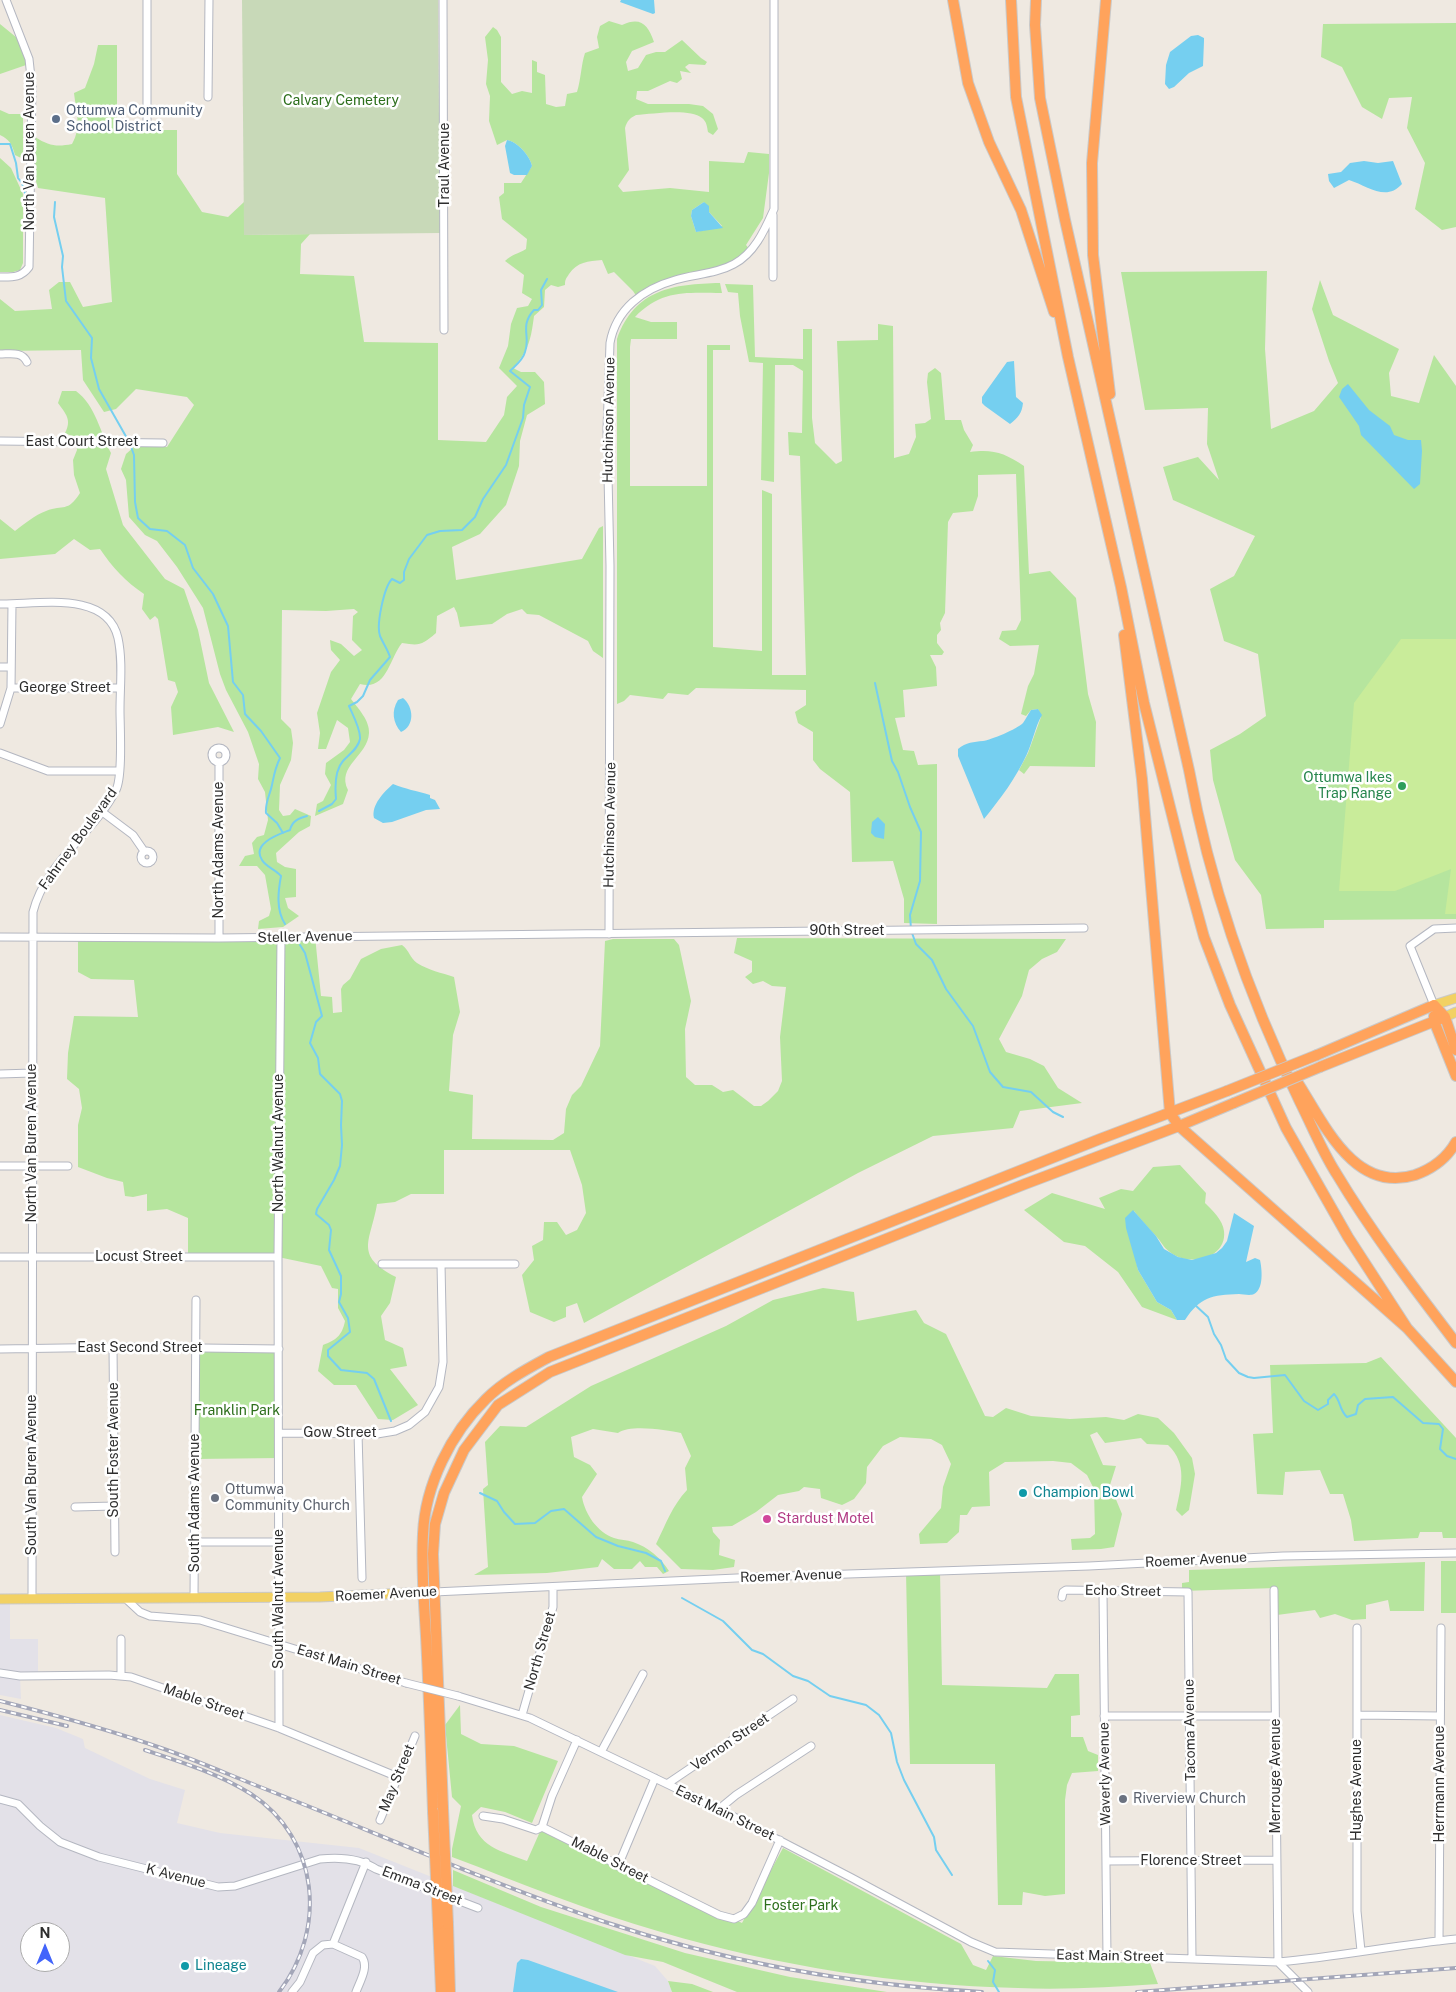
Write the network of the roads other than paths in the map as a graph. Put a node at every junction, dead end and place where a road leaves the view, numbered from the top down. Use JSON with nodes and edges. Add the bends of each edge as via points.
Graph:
{"nodes":[{"id":1,"x":6,"y":0,"type":"edge"},
{"id":2,"x":147,"y":0,"type":"edge"},
{"id":3,"x":209,"y":0,"type":"edge"},
{"id":4,"x":444,"y":0,"type":"edge"},
{"id":5,"x":774,"y":0,"type":"edge"},
{"id":6,"x":954,"y":0,"type":"edge"},
{"id":7,"x":1010,"y":0,"type":"edge"},
{"id":8,"x":1036,"y":0,"type":"edge"},
{"id":9,"x":1106,"y":0,"type":"edge"},
{"id":10,"x":208,"y":97,"type":"dead end"},
{"id":11,"x":147,"y":122,"type":"dead end"},
{"id":12,"x":774,"y":209,"type":"junction"},
{"id":13,"x":0,"y":277,"type":"edge"},
{"id":14,"x":773,"y":277,"type":"dead end"},
{"id":15,"x":444,"y":330,"type":"dead end"},
{"id":16,"x":0,"y":354,"type":"edge"},
{"id":17,"x":1068,"y":357,"type":"junction"},
{"id":18,"x":27,"y":362,"type":"dead end"},
{"id":19,"x":0,"y":442,"type":"edge"},
{"id":20,"x":163,"y":443,"type":"dead end"},
{"id":21,"x":1116,"y":447,"type":"junction"},
{"id":22,"x":1121,"y":587,"type":"junction"},
{"id":23,"x":0,"y":604,"type":"edge"},
{"id":24,"x":12,"y":604,"type":"junction"},
{"id":25,"x":0,"y":667,"type":"edge"},
{"id":26,"x":11,"y":667,"type":"junction"},
{"id":27,"x":11,"y":688,"type":"junction"},
{"id":28,"x":120,"y":688,"type":"junction"},
{"id":29,"x":0,"y":724,"type":"edge"},
{"id":30,"x":0,"y":753,"type":"edge"},
{"id":31,"x":219,"y":762,"type":"dead end"},
{"id":32,"x":119,"y":771,"type":"junction"},
{"id":33,"x":102,"y":811,"type":"junction"},
{"id":34,"x":144,"y":851,"type":"dead end"},
{"id":35,"x":1084,"y":928,"type":"dead end"},
{"id":36,"x":1456,"y":928,"type":"edge"},
{"id":37,"x":610,"y":934,"type":"junction"},
{"id":38,"x":0,"y":937,"type":"edge"},
{"id":39,"x":32,"y":937,"type":"junction"},
{"id":40,"x":218,"y":938,"type":"junction"},
{"id":41,"x":281,"y":938,"type":"junction"},
{"id":42,"x":1456,"y":998,"type":"edge"},
{"id":43,"x":1434,"y":1005,"type":"junction"},
{"id":44,"x":1456,"y":1012,"type":"edge"},
{"id":45,"x":1445,"y":1017,"type":"junction"},
{"id":46,"x":1434,"y":1021,"type":"junction"},
{"id":47,"x":1456,"y":1050,"type":"edge"},
{"id":48,"x":1276,"y":1053,"type":"junction"},
{"id":49,"x":32,"y":1073,"type":"junction"},
{"id":50,"x":0,"y":1074,"type":"edge"},
{"id":51,"x":1456,"y":1076,"type":"edge"},
{"id":52,"x":1170,"y":1113,"type":"junction"},
{"id":53,"x":1178,"y":1126,"type":"junction"},
{"id":54,"x":1456,"y":1142,"type":"edge"},
{"id":55,"x":0,"y":1166,"type":"edge"},
{"id":56,"x":32,"y":1166,"type":"junction"},
{"id":57,"x":68,"y":1166,"type":"dead end"},
{"id":58,"x":0,"y":1257,"type":"edge"},
{"id":59,"x":32,"y":1257,"type":"junction"},
{"id":60,"x":278,"y":1257,"type":"junction"},
{"id":61,"x":382,"y":1264,"type":"dead end"},
{"id":62,"x":441,"y":1264,"type":"junction"},
{"id":63,"x":515,"y":1264,"type":"dead end"},
{"id":64,"x":196,"y":1300,"type":"dead end"},
{"id":65,"x":1407,"y":1328,"type":"junction"},
{"id":66,"x":1456,"y":1343,"type":"edge"},
{"id":67,"x":113,"y":1348,"type":"junction"},
{"id":68,"x":196,"y":1348,"type":"junction"},
{"id":69,"x":0,"y":1349,"type":"edge"},
{"id":70,"x":279,"y":1349,"type":"junction"},
{"id":71,"x":32,"y":1350,"type":"junction"},
{"id":72,"x":1456,"y":1382,"type":"edge"},
{"id":73,"x":279,"y":1433,"type":"junction"},
{"id":74,"x":358,"y":1433,"type":"junction"},
{"id":75,"x":114,"y":1506,"type":"junction"},
{"id":76,"x":75,"y":1507,"type":"dead end"},
{"id":77,"x":195,"y":1542,"type":"junction"},
{"id":78,"x":279,"y":1542,"type":"junction"},
{"id":79,"x":115,"y":1552,"type":"dead end"},
{"id":80,"x":1456,"y":1553,"type":"edge"},
{"id":81,"x":362,"y":1578,"type":"dead end"},
{"id":82,"x":553,"y":1587,"type":"junction"},
{"id":83,"x":1274,"y":1590,"type":"dead end"},
{"id":84,"x":423,"y":1592,"type":"junction"},
{"id":85,"x":434,"y":1592,"type":"junction"},
{"id":86,"x":1103,"y":1592,"type":"junction"},
{"id":87,"x":1188,"y":1592,"type":"joint"},
{"id":88,"x":1062,"y":1597,"type":"dead end"},
{"id":89,"x":126,"y":1598,"type":"junction"},
{"id":90,"x":194,"y":1598,"type":"junction"},
{"id":91,"x":279,"y":1598,"type":"junction"},
{"id":92,"x":0,"y":1599,"type":"edge"},
{"id":93,"x":32,"y":1599,"type":"junction"},
{"id":94,"x":1357,"y":1628,"type":"dead end"},
{"id":95,"x":1441,"y":1628,"type":"dead end"},
{"id":96,"x":121,"y":1638,"type":"dead end"},
{"id":97,"x":279,"y":1643,"type":"junction"},
{"id":98,"x":0,"y":1673,"type":"edge"},
{"id":99,"x":643,"y":1674,"type":"dead end"},
{"id":100,"x":121,"y":1675,"type":"junction"},
{"id":101,"x":793,"y":1699,"type":"dead end"},
{"id":102,"x":522,"y":1715,"type":"junction"},
{"id":103,"x":1357,"y":1715,"type":"junction"},
{"id":104,"x":1104,"y":1716,"type":"junction"},
{"id":105,"x":1189,"y":1716,"type":"junction"},
{"id":106,"x":1275,"y":1716,"type":"junction"},
{"id":107,"x":1440,"y":1716,"type":"junction"},
{"id":108,"x":279,"y":1728,"type":"junction"},
{"id":109,"x":414,"y":1736,"type":"dead end"},
{"id":110,"x":577,"y":1740,"type":"junction"},
{"id":111,"x":811,"y":1746,"type":"dead end"},
{"id":112,"x":601,"y":1752,"type":"junction"},
{"id":113,"x":398,"y":1777,"type":"junction"},
{"id":114,"x":655,"y":1778,"type":"junction"},
{"id":115,"x":667,"y":1784,"type":"junction"},
{"id":116,"x":0,"y":1799,"type":"edge"},
{"id":117,"x":438,"y":1809,"type":"junction"},
{"id":118,"x":719,"y":1809,"type":"junction"},
{"id":119,"x":483,"y":1816,"type":"dead end"},
{"id":120,"x":380,"y":1820,"type":"dead end"},
{"id":121,"x":542,"y":1827,"type":"junction"},
{"id":122,"x":780,"y":1840,"type":"junction"},
{"id":123,"x":1191,"y":1860,"type":"junction"},
{"id":124,"x":1276,"y":1860,"type":"junction"},
{"id":125,"x":1106,"y":1861,"type":"junction"},
{"id":126,"x":366,"y":1862,"type":"junction"},
{"id":127,"x":618,"y":1866,"type":"junction"},
{"id":128,"x":478,"y":1908,"type":"dead end"},
{"id":129,"x":443,"y":1924,"type":"junction"},
{"id":130,"x":1456,"y":1939,"type":"edge"},
{"id":131,"x":1439,"y":1941,"type":"junction"},
{"id":132,"x":332,"y":1944,"type":"junction"},
{"id":133,"x":1361,"y":1951,"type":"junction"},
{"id":134,"x":1107,"y":1957,"type":"junction"},
{"id":135,"x":1192,"y":1958,"type":"junction"},
{"id":136,"x":1278,"y":1962,"type":"junction"},
{"id":137,"x":292,"y":1992,"type":"edge"},
{"id":138,"x":356,"y":1992,"type":"edge"},
{"id":139,"x":441,"y":1992,"type":"edge"},
{"id":140,"x":450,"y":1992,"type":"edge"},
{"id":141,"x":1308,"y":1992,"type":"edge"}],
"edges":[{"from":1,"to":13,"type":"street","name":"North Van Buren Avenue","via":[[29,59],[32,87],[29,267],[24,274]]},
{"from":2,"to":11,"type":"street"},
{"from":3,"to":10,"type":"street"},
{"from":4,"to":15,"type":"street","name":"Traul Avenue"},
{"from":5,"to":12,"type":"street","name":"Hutchinson Avenue"},
{"from":6,"to":17,"type":"highway","via":[[968,83],[988,142],[1021,210]]},
{"from":7,"to":17,"type":"highway","via":[[1016,97]]},
{"from":8,"to":21,"type":"highway","via":[[1040,98]]},
{"from":9,"to":21,"type":"highway","via":[[1092,163],[1093,255]]},
{"from":12,"to":14,"type":"street"},
{"from":12,"to":37,"type":"street","name":"Hutchinson Avenue","via":[[766,228],[743,258],[717,271],[650,288],[628,306],[613,329],[607,430]]},
{"from":16,"to":18,"type":"street","via":[[20,354]]},
{"from":17,"to":22,"type":"highway"},
{"from":19,"to":20,"type":"street","name":"East Court Street"},
{"from":21,"to":48,"type":"highway","via":[[1217,892]]},
{"from":22,"to":52,"type":"highway","via":[[1122,620],[1142,779]]},
{"from":22,"to":65,"type":"highway","via":[[1144,703],[1186,871],[1204,938],[1230,1006],[1286,1128],[1348,1237]]},
{"from":23,"to":24,"type":"street"},
{"from":24,"to":26,"type":"street"},
{"from":24,"to":28,"type":"street","name":"Fahrney Boulevard","via":[[80,604],[110,621],[118,638]]},
{"from":25,"to":26,"type":"street"},
{"from":26,"to":27,"type":"street"},
{"from":27,"to":28,"type":"street","name":"George Street"},
{"from":27,"to":29,"type":"street"},
{"from":28,"to":32,"type":"street","name":"Fahrney Boulevard"},
{"from":30,"to":32,"type":"street","via":[[48,771]]},
{"from":31,"to":40,"type":"street","name":"North Adams Avenue"},
{"from":32,"to":33,"type":"street","name":"Fahrney Boulevard","via":[[117,788]]},
{"from":33,"to":34,"type":"street","via":[[134,835]]},
{"from":33,"to":39,"type":"street","name":"Fahrney Boulevard","via":[[53,871],[37,898]]},
{"from":35,"to":37,"type":"street","name":"90th Street"},
{"from":36,"to":43,"type":"street","via":[[1434,929],[1410,946]]},
{"from":37,"to":41,"type":"street","name":"Steller Avenue"},
{"from":38,"to":39,"type":"street","name":"Steller Avenue"},
{"from":39,"to":40,"type":"street","name":"Steller Avenue"},
{"from":39,"to":49,"type":"street","name":"North Van Buren Avenue"},
{"from":40,"to":41,"type":"street","name":"Steller Avenue"},
{"from":41,"to":60,"type":"street","name":"North Walnut Avenue"},
{"from":42,"to":43,"type":"main road"},
{"from":43,"to":45,"type":"highway"},
{"from":43,"to":46,"type":"highway"},
{"from":43,"to":52,"type":"highway","bridge":true},
{"from":44,"to":45,"type":"main road"},
{"from":45,"to":46,"type":"highway"},
{"from":45,"to":47,"type":"highway"},
{"from":46,"to":51,"type":"highway"},
{"from":46,"to":53,"type":"highway","bridge":true},
{"from":48,"to":54,"type":"highway","via":[[1341,1149],[1364,1170],[1383,1177],[1412,1176],[1441,1161]]},
{"from":48,"to":66,"type":"highway","via":[[1335,1172],[1393,1261]]},
{"from":49,"to":50,"type":"street"},
{"from":49,"to":56,"type":"street","name":"North Van Buren Avenue"},
{"from":52,"to":53,"type":"highway"},
{"from":52,"to":84,"type":"highway","via":[[549,1357],[516,1375],[486,1399],[464,1424],[440,1465],[422,1533]]},
{"from":53,"to":65,"type":"highway"},
{"from":53,"to":85,"type":"highway","via":[[550,1372],[527,1385],[498,1405],[464,1450],[454,1470],[435,1524]]},
{"from":55,"to":56,"type":"street"},
{"from":56,"to":57,"type":"street"},
{"from":56,"to":59,"type":"street","name":"North Van Buren Avenue"},
{"from":58,"to":59,"type":"street","name":"Locust Street"},
{"from":59,"to":60,"type":"street","name":"Locust Street"},
{"from":59,"to":71,"type":"street","name":"North Van Buren Avenue"},
{"from":60,"to":70,"type":"street","name":"North Walnut Avenue"},
{"from":61,"to":62,"type":"street"},
{"from":62,"to":63,"type":"street"},
{"from":62,"to":74,"type":"street","name":"Gow Street","via":[[443,1350],[439,1387],[426,1412],[409,1425],[377,1434]]},
{"from":64,"to":68,"type":"street"},
{"from":65,"to":72,"type":"highway"},
{"from":67,"to":68,"type":"street","name":"East Second Street"},
{"from":67,"to":71,"type":"street","name":"East Second Street"},
{"from":67,"to":75,"type":"street","name":"South Foster Avenue"},
{"from":68,"to":70,"type":"street","name":"East Second Street"},
{"from":68,"to":77,"type":"street","name":"South Adams Avenue"},
{"from":69,"to":71,"type":"street","name":"East Second Street"},
{"from":70,"to":73,"type":"street","name":"South Walnut Avenue"},
{"from":71,"to":93,"type":"street","name":"South Van Buren Avenue"},
{"from":73,"to":74,"type":"street","name":"Gow Street"},
{"from":73,"to":78,"type":"street","name":"South Walnut Avenue"},
{"from":74,"to":81,"type":"street"},
{"from":75,"to":76,"type":"street"},
{"from":75,"to":79,"type":"street","name":"South Foster Avenue"},
{"from":77,"to":78,"type":"street"},
{"from":77,"to":90,"type":"street","name":"South Adams Avenue"},
{"from":78,"to":91,"type":"street","name":"South Walnut Avenue"},
{"from":80,"to":82,"type":"street","name":"Roemer Avenue","via":[[1263,1557]]},
{"from":82,"to":85,"type":"street","name":"Roemer Avenue"},
{"from":82,"to":102,"type":"street","name":"North Street","via":[[553,1607]]},
{"from":83,"to":106,"type":"street","name":"Merrouge Avenue"},
{"from":84,"to":85,"type":"main road","name":"Roemer Avenue"},
{"from":84,"to":91,"type":"main road","name":"Roemer Avenue"},
{"from":84,"to":117,"type":"highway"},
{"from":85,"to":117,"type":"highway"},
{"from":86,"to":87,"type":"street","name":"Echo Street"},
{"from":86,"to":88,"type":"street","name":"Echo Street","via":[[1066,1590]]},
{"from":86,"to":104,"type":"street","name":"Waverly Avenue"},
{"from":87,"to":105,"type":"street","name":"Tacoma Avenue"},
{"from":89,"to":90,"type":"main road","name":"Roemer Avenue"},
{"from":89,"to":93,"type":"main road"},
{"from":89,"to":97,"type":"street","name":"East Main Street","via":[[140,1612],[150,1616],[200,1620]]},
{"from":90,"to":91,"type":"main road","name":"Roemer Avenue"},
{"from":91,"to":97,"type":"street","name":"South Walnut Avenue"},
{"from":92,"to":93,"type":"main road"},
{"from":94,"to":103,"type":"street","name":"Hughes Avenue"},
{"from":95,"to":107,"type":"street","name":"Herrmann Avenue"},
{"from":96,"to":100,"type":"street"},
{"from":97,"to":102,"type":"street","name":"East Main Street","bridge":true},
{"from":97,"to":108,"type":"street","name":"South Walnut Avenue"},
{"from":98,"to":100,"type":"street","name":"Mable Street","via":[[20,1676]]},
{"from":99,"to":112,"type":"street"},
{"from":100,"to":108,"type":"street","name":"Mable Street"},
{"from":101,"to":115,"type":"street","name":"Vernon Street"},
{"from":102,"to":110,"type":"street","name":"East Main Street"},
{"from":103,"to":107,"type":"street"},
{"from":103,"to":133,"type":"street","name":"Hughes Avenue"},
{"from":104,"to":105,"type":"street"},
{"from":104,"to":125,"type":"street","name":"Waverly Avenue"},
{"from":105,"to":106,"type":"street"},
{"from":105,"to":123,"type":"street","name":"Tacoma Avenue"},
{"from":106,"to":124,"type":"street","name":"Merrouge Avenue"},
{"from":107,"to":131,"type":"street","name":"Herrmann Avenue"},
{"from":108,"to":113,"type":"street","name":"Mable Street"},
{"from":109,"to":113,"type":"street","name":"May Street"},
{"from":110,"to":112,"type":"street","name":"East Main Street"},
{"from":110,"to":121,"type":"street"},
{"from":111,"to":118,"type":"street"},
{"from":112,"to":114,"type":"street","name":"East Main Street"},
{"from":113,"to":120,"type":"street","name":"May Street"},
{"from":114,"to":115,"type":"street","name":"East Main Street"},
{"from":114,"to":127,"type":"street"},
{"from":115,"to":118,"type":"street","name":"East Main Street"},
{"from":116,"to":126,"type":"street","name":"K Avenue","via":[[18,1804],[60,1842],[100,1856],[218,1887],[235,1886],[320,1859]]},
{"from":117,"to":129,"type":"highway","bridge":true},
{"from":118,"to":122,"type":"street","name":"East Main Street"},
{"from":119,"to":121,"type":"street","name":"Mable Street","via":[[536,1830]]},
{"from":121,"to":127,"type":"street","name":"Mable Street"},
{"from":122,"to":127,"type":"street","name":"Mable Street","via":[[752,1903],[744,1914],[734,1918]]},
{"from":122,"to":134,"type":"street","name":"East Main Street","via":[[995,1952]]},
{"from":123,"to":124,"type":"street","name":"Florence Street"},
{"from":123,"to":125,"type":"street","name":"Florence Street"},
{"from":123,"to":135,"type":"street","name":"Tacoma Avenue"},
{"from":124,"to":136,"type":"street","name":"Merrouge Avenue"},
{"from":125,"to":134,"type":"street","name":"Waverly Avenue"},
{"from":126,"to":128,"type":"street","name":"Emma Street","via":[[376,1869]]},
{"from":126,"to":132,"type":"street"},
{"from":129,"to":139,"type":"highway"},
{"from":129,"to":140,"type":"highway"},
{"from":130,"to":131,"type":"street","name":"East Main Street"},
{"from":131,"to":133,"type":"street","name":"East Main Street"},
{"from":132,"to":137,"type":"street","via":[[322,1945],[313,1954]]},
{"from":132,"to":138,"type":"street","via":[[362,1957],[366,1963]]},
{"from":133,"to":136,"type":"street","name":"East Main Street"},
{"from":134,"to":135,"type":"street","name":"East Main Street"},
{"from":135,"to":136,"type":"street","name":"East Main Street"},
{"from":136,"to":141,"type":"street"}]}
